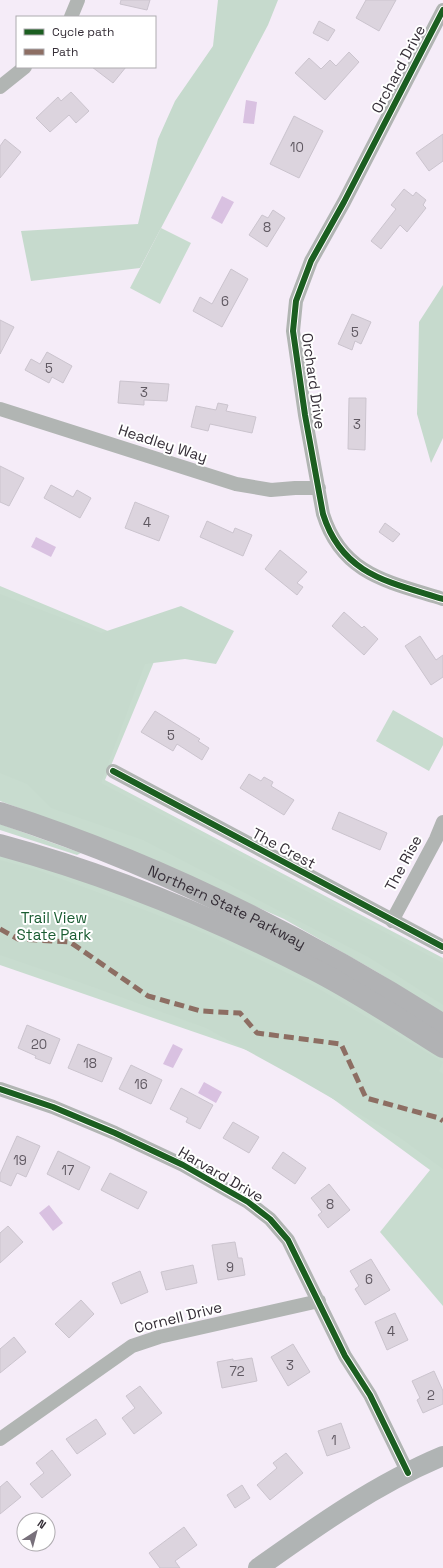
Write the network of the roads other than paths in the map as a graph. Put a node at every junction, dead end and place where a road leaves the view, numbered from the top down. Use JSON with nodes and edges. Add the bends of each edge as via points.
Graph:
{"nodes":[{"id":1,"x":78,"y":0,"type":"edge"},
{"id":2,"x":443,"y":10,"type":"edge"},
{"id":3,"x":71,"y":16,"type":"edge"},
{"id":4,"x":24,"y":68,"type":"edge"},
{"id":5,"x":0,"y":87,"type":"edge"},
{"id":6,"x":0,"y":409,"type":"edge"},
{"id":7,"x":319,"y":488,"type":"junction"},
{"id":8,"x":443,"y":599,"type":"edge"},
{"id":9,"x":113,"y":771,"type":"dead end"},
{"id":10,"x":0,"y":813,"type":"edge"},
{"id":11,"x":443,"y":822,"type":"edge"},
{"id":12,"x":0,"y":845,"type":"edge"},
{"id":13,"x":392,"y":920,"type":"junction"},
{"id":14,"x":443,"y":948,"type":"edge"},
{"id":15,"x":443,"y":1025,"type":"edge"},
{"id":16,"x":443,"y":1047,"type":"edge"},
{"id":17,"x":0,"y":1089,"type":"edge"},
{"id":18,"x":319,"y":1301,"type":"junction"},
{"id":19,"x":0,"y":1438,"type":"edge"},
{"id":20,"x":443,"y":1456,"type":"edge"},
{"id":21,"x":408,"y":1473,"type":"junction"},
{"id":22,"x":258,"y":1568,"type":"edge"}],
"edges":[{"from":1,"to":3,"type":"street"},
{"from":2,"to":7,"type":"street","name":"Orchard Drive","via":[[311,261],[296,301],[293,331],[305,416]]},
{"from":4,"to":5,"type":"street"},
{"from":6,"to":7,"type":"street","name":"Headley Way","via":[[236,484],[271,490]]},
{"from":7,"to":8,"type":"street","name":"Orchard Drive","via":[[327,526],[347,557],[362,570],[386,581]]},
{"from":9,"to":13,"type":"street","name":"The Crest"},
{"from":10,"to":15,"type":"highway","name":"Northern State Parkway","via":[[92,846],[242,912],[330,957]]},
{"from":11,"to":13,"type":"street","name":"The Rise"},
{"from":12,"to":16,"type":"highway","name":"Northern State Parkway","via":[[80,870],[213,921],[313,969],[376,1004]]},
{"from":13,"to":14,"type":"street","name":"The Crest"},
{"from":17,"to":18,"type":"street","name":"Harvard Drive","via":[[115,1133],[183,1165],[248,1202],[270,1219],[288,1240]]},
{"from":18,"to":19,"type":"street","name":"Cornell Drive","via":[[159,1337],[132,1346]]},
{"from":18,"to":21,"type":"street","name":"Harvard Drive","via":[[345,1356],[370,1395]]},
{"from":20,"to":21,"type":"main road"},
{"from":21,"to":22,"type":"main road","via":[[375,1489],[322,1522]]}]}
